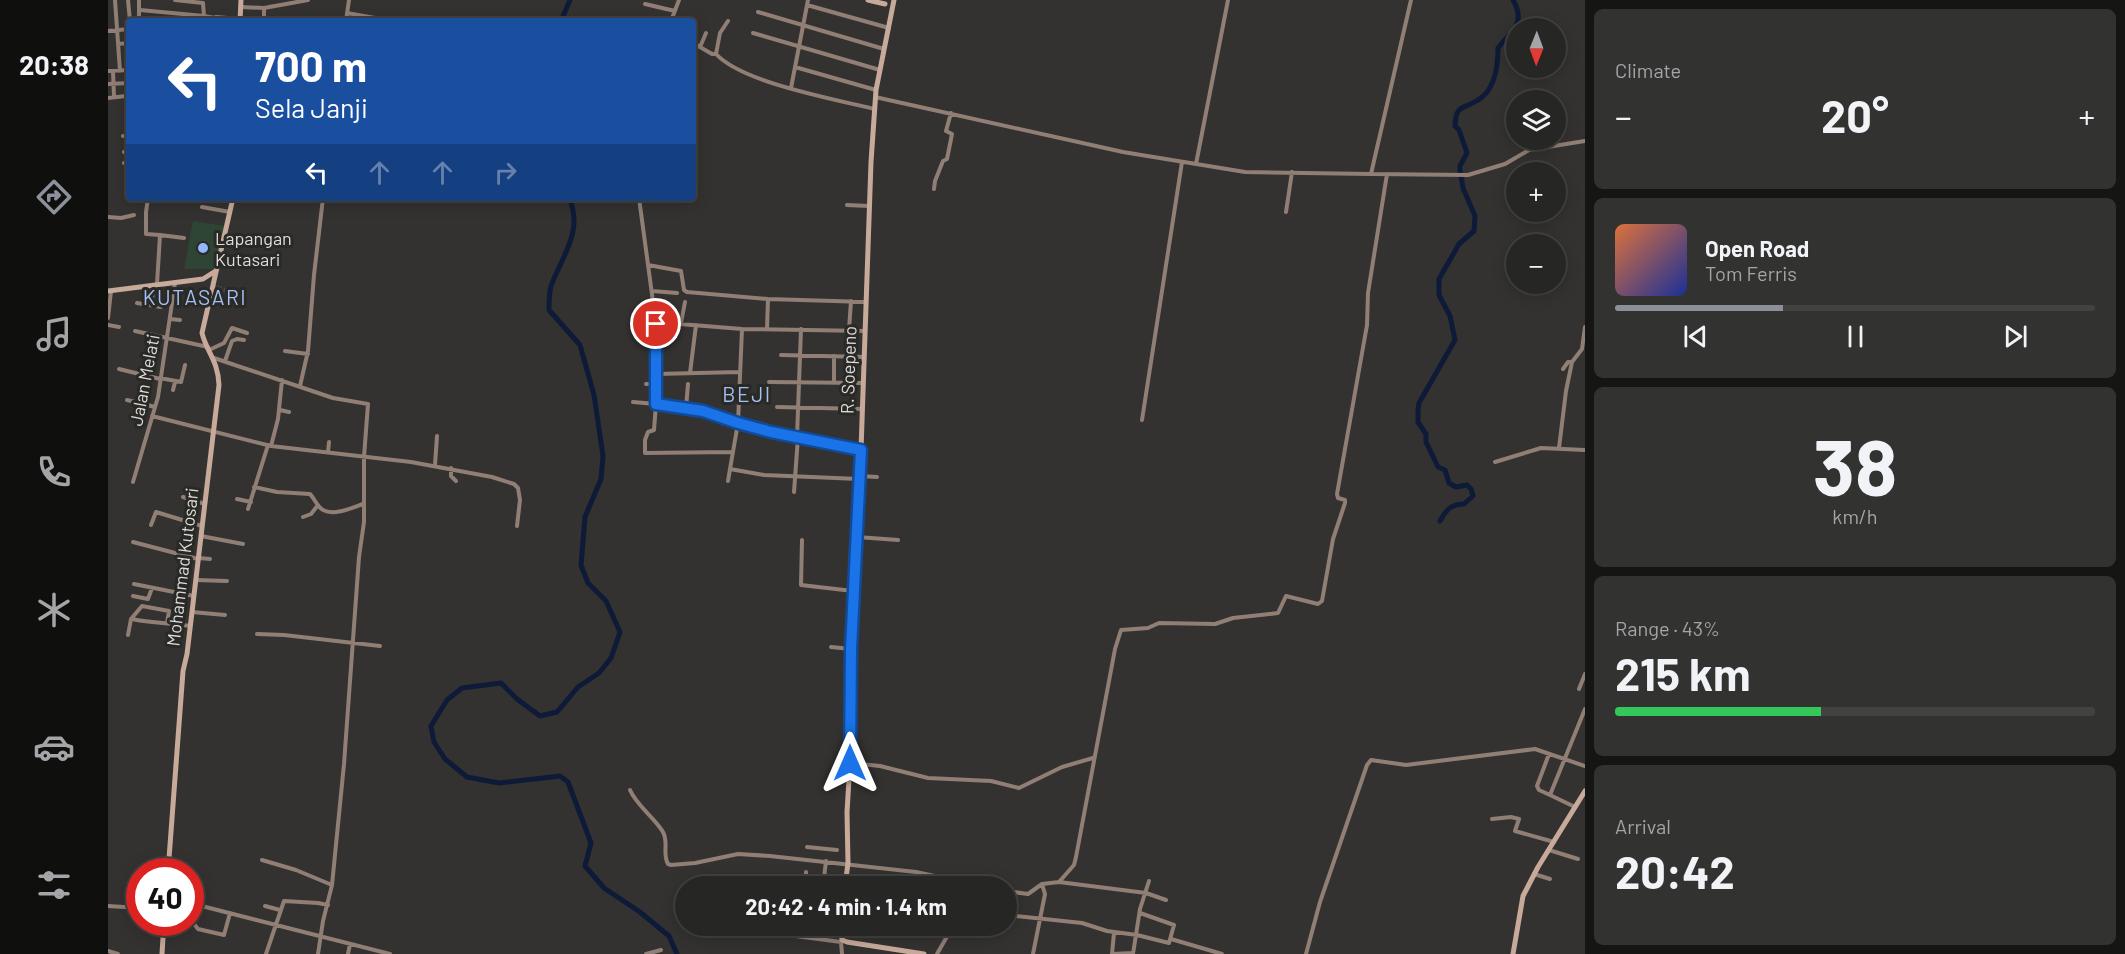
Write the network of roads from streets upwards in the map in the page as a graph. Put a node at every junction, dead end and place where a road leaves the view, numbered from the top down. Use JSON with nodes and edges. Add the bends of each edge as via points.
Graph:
{"nodes":[{"id":1,"x":115,"y":0,"type":"edge"},
{"id":2,"x":128,"y":0,"type":"edge"},
{"id":3,"x":139,"y":0,"type":"edge"},
{"id":4,"x":176,"y":0,"type":"edge"},
{"id":5,"x":308,"y":0,"type":"edge"},
{"id":6,"x":349,"y":0,"type":"edge"},
{"id":7,"x":679,"y":0,"type":"edge"},
{"id":8,"x":868,"y":0,"type":"edge"},
{"id":9,"x":894,"y":0,"type":"edge"},
{"id":10,"x":1228,"y":0,"type":"edge"},
{"id":11,"x":1412,"y":0,"type":"edge"},
{"id":12,"x":808,"y":2,"type":"edge"},
{"id":13,"x":241,"y":3,"type":"edge"},
{"id":14,"x":645,"y":4,"type":"dead end"},
{"id":15,"x":885,"y":4,"type":"junction"},
{"id":16,"x":264,"y":8,"type":"junction"},
{"id":17,"x":140,"y":10,"type":"junction"},
{"id":18,"x":675,"y":11,"type":"junction"},
{"id":19,"x":758,"y":12,"type":"dead end"},
{"id":20,"x":347,"y":13,"type":"junction"},
{"id":21,"x":892,"y":13,"type":"junction"},
{"id":22,"x":116,"y":16,"type":"junction"},
{"id":23,"x":204,"y":16,"type":"junction"},
{"id":24,"x":108,"y":17,"type":"edge"},
{"id":25,"x":130,"y":18,"type":"edge"},
{"id":26,"x":140,"y":18,"type":"edge"},
{"id":27,"x":211,"y":18,"type":"edge"},
{"id":28,"x":240,"y":18,"type":"edge"},
{"id":29,"x":264,"y":18,"type":"edge"},
{"id":30,"x":346,"y":18,"type":"edge"},
{"id":31,"x":375,"y":18,"type":"dead end"},
{"id":32,"x":672,"y":18,"type":"edge"},
{"id":33,"x":728,"y":21,"type":"dead end"},
{"id":34,"x":803,"y":26,"type":"junction"},
{"id":35,"x":889,"y":28,"type":"junction"},
{"id":36,"x":126,"y":29,"type":"edge"},
{"id":37,"x":118,"y":30,"type":"junction"},
{"id":38,"x":108,"y":31,"type":"edge"},
{"id":39,"x":706,"y":33,"type":"dead end"},
{"id":40,"x":753,"y":33,"type":"dead end"},
{"id":41,"x":126,"y":43,"type":"edge"},
{"id":42,"x":118,"y":44,"type":"junction"},
{"id":43,"x":696,"y":45,"type":"edge"},
{"id":44,"x":700,"y":47,"type":"junction"},
{"id":45,"x":799,"y":47,"type":"junction"},
{"id":46,"x":884,"y":49,"type":"junction"},
{"id":47,"x":716,"y":54,"type":"junction"},
{"id":48,"x":795,"y":67,"type":"junction"},
{"id":49,"x":126,"y":70,"type":"edge"},
{"id":50,"x":880,"y":70,"type":"junction"},
{"id":51,"x":110,"y":71,"type":"edge"},
{"id":52,"x":120,"y":71,"type":"junction"},
{"id":53,"x":126,"y":83,"type":"edge"},
{"id":54,"x":110,"y":84,"type":"edge"},
{"id":55,"x":791,"y":88,"type":"junction"},
{"id":56,"x":876,"y":94,"type":"junction"},
{"id":57,"x":126,"y":96,"type":"dead end"},
{"id":58,"x":114,"y":97,"type":"junction"},
{"id":59,"x":108,"y":98,"type":"edge"},
{"id":60,"x":874,"y":109,"type":"junction"},
{"id":61,"x":951,"y":113,"type":"junction"},
{"id":62,"x":1585,"y":141,"type":"edge"},
{"id":63,"x":1182,"y":162,"type":"junction"},
{"id":64,"x":1196,"y":164,"type":"junction"},
{"id":65,"x":1292,"y":172,"type":"junction"},
{"id":66,"x":1372,"y":174,"type":"junction"},
{"id":67,"x":1387,"y":174,"type":"junction"},
{"id":68,"x":934,"y":189,"type":"dead end"},
{"id":69,"x":148,"y":201,"type":"edge"},
{"id":70,"x":232,"y":201,"type":"edge"},
{"id":71,"x":323,"y":201,"type":"edge"},
{"id":72,"x":639,"y":201,"type":"edge"},
{"id":73,"x":847,"y":205,"type":"dead end"},
{"id":74,"x":870,"y":206,"type":"junction"},
{"id":75,"x":202,"y":207,"type":"dead end"},
{"id":76,"x":230,"y":212,"type":"junction"},
{"id":77,"x":1286,"y":212,"type":"dead end"},
{"id":78,"x":134,"y":215,"type":"dead end"},
{"id":79,"x":108,"y":217,"type":"edge"},
{"id":80,"x":160,"y":235,"type":"junction"},
{"id":81,"x":184,"y":238,"type":"dead end"},
{"id":82,"x":648,"y":265,"type":"junction"},
{"id":83,"x":215,"y":271,"type":"junction"},
{"id":84,"x":203,"y":279,"type":"junction"},
{"id":85,"x":175,"y":283,"type":"junction"},
{"id":86,"x":155,"y":285,"type":"junction"},
{"id":87,"x":212,"y":286,"type":"junction"},
{"id":88,"x":109,"y":289,"type":"edge"},
{"id":89,"x":652,"y":291,"type":"junction"},
{"id":90,"x":677,"y":293,"type":"dead end"},
{"id":91,"x":768,"y":299,"type":"junction"},
{"id":92,"x":851,"y":301,"type":"junction"},
{"id":93,"x":685,"y":302,"type":"dead end"},
{"id":94,"x":866,"y":302,"type":"junction"},
{"id":95,"x":137,"y":303,"type":"dead end"},
{"id":96,"x":151,"y":306,"type":"junction"},
{"id":97,"x":161,"y":307,"type":"dead end"},
{"id":98,"x":108,"y":318,"type":"edge"},
{"id":99,"x":170,"y":319,"type":"junction"},
{"id":100,"x":180,"y":320,"type":"dead end"},
{"id":101,"x":656,"y":322,"type":"junction"},
{"id":102,"x":681,"y":323,"type":"junction"},
{"id":103,"x":108,"y":325,"type":"edge"},
{"id":104,"x":696,"y":325,"type":"junction"},
{"id":105,"x":119,"y":327,"type":"dead end"},
{"id":106,"x":1585,"y":327,"type":"edge"},
{"id":107,"x":742,"y":329,"type":"junction"},
{"id":108,"x":767,"y":329,"type":"junction"},
{"id":109,"x":801,"y":329,"type":"junction"},
{"id":110,"x":849,"y":330,"type":"junction"},
{"id":111,"x":865,"y":330,"type":"junction"},
{"id":112,"x":135,"y":331,"type":"dead end"},
{"id":113,"x":247,"y":333,"type":"dead end"},
{"id":114,"x":166,"y":338,"type":"junction"},
{"id":115,"x":244,"y":340,"type":"dead end"},
{"id":116,"x":209,"y":349,"type":"junction"},
{"id":117,"x":1583,"y":350,"type":"edge"},
{"id":118,"x":285,"y":351,"type":"dead end"},
{"id":119,"x":308,"y":354,"type":"junction"},
{"id":120,"x":781,"y":356,"type":"dead end"},
{"id":121,"x":800,"y":356,"type":"junction"},
{"id":122,"x":834,"y":356,"type":"junction"},
{"id":123,"x":864,"y":357,"type":"junction"},
{"id":124,"x":214,"y":358,"type":"junction"},
{"id":125,"x":225,"y":361,"type":"junction"},
{"id":126,"x":1572,"y":362,"type":"junction"},
{"id":127,"x":185,"y":365,"type":"dead end"},
{"id":128,"x":118,"y":369,"type":"dead end"},
{"id":129,"x":1563,"y":369,"type":"dead end"},
{"id":130,"x":740,"y":372,"type":"junction"},
{"id":131,"x":690,"y":373,"type":"junction"},
{"id":132,"x":656,"y":374,"type":"junction"},
{"id":133,"x":160,"y":379,"type":"junction"},
{"id":134,"x":282,"y":380,"type":"junction"},
{"id":135,"x":768,"y":381,"type":"dead end"},
{"id":136,"x":800,"y":381,"type":"junction"},
{"id":137,"x":175,"y":382,"type":"junction"},
{"id":138,"x":834,"y":382,"type":"junction"},
{"id":139,"x":863,"y":383,"type":"junction"},
{"id":140,"x":646,"y":384,"type":"dead end"},
{"id":141,"x":655,"y":384,"type":"junction"},
{"id":142,"x":688,"y":384,"type":"dead end"},
{"id":143,"x":300,"y":386,"type":"junction"},
{"id":144,"x":173,"y":390,"type":"dead end"},
{"id":145,"x":127,"y":400,"type":"dead end"},
{"id":146,"x":633,"y":402,"type":"dead end"},
{"id":147,"x":656,"y":404,"type":"junction"},
{"id":148,"x":155,"y":406,"type":"junction"},
{"id":149,"x":777,"y":407,"type":"dead end"},
{"id":150,"x":798,"y":407,"type":"junction"},
{"id":151,"x":686,"y":408,"type":"junction"},
{"id":152,"x":862,"y":409,"type":"junction"},
{"id":153,"x":280,"y":410,"type":"junction"},
{"id":154,"x":290,"y":412,"type":"dead end"},
{"id":155,"x":152,"y":416,"type":"junction"},
{"id":156,"x":1142,"y":420,"type":"dead end"},
{"id":157,"x":738,"y":423,"type":"junction"},
{"id":158,"x":213,"y":429,"type":"junction"},
{"id":159,"x":436,"y":436,"type":"dead end"},
{"id":160,"x":797,"y":437,"type":"junction"},
{"id":161,"x":329,"y":442,"type":"dead end"},
{"id":162,"x":270,"y":445,"type":"junction"},
{"id":163,"x":1559,"y":448,"type":"junction"},
{"id":164,"x":861,"y":450,"type":"junction"},
{"id":165,"x":1585,"y":450,"type":"edge"},
{"id":166,"x":328,"y":452,"type":"junction"},
{"id":167,"x":732,"y":452,"type":"junction"},
{"id":168,"x":645,"y":453,"type":"junction"},
{"id":169,"x":364,"y":457,"type":"junction"},
{"id":170,"x":646,"y":462,"type":"dead end"},
{"id":171,"x":1495,"y":462,"type":"dead end"},
{"id":172,"x":435,"y":465,"type":"junction"},
{"id":173,"x":451,"y":468,"type":"junction"},
{"id":174,"x":730,"y":469,"type":"junction"},
{"id":175,"x":795,"y":476,"type":"junction"},
{"id":176,"x":859,"y":477,"type":"junction"},
{"id":177,"x":877,"y":477,"type":"dead end"},
{"id":178,"x":456,"y":481,"type":"dead end"},
{"id":179,"x":728,"y":481,"type":"dead end"},
{"id":180,"x":133,"y":482,"type":"dead end"},
{"id":181,"x":254,"y":487,"type":"junction"},
{"id":182,"x":794,"y":492,"type":"dead end"},
{"id":183,"x":183,"y":497,"type":"dead end"},
{"id":184,"x":237,"y":499,"type":"dead end"},
{"id":185,"x":251,"y":502,"type":"junction"},
{"id":186,"x":205,"y":504,"type":"junction"},
{"id":187,"x":363,"y":504,"type":"junction"},
{"id":188,"x":318,"y":505,"type":"junction"},
{"id":189,"x":248,"y":509,"type":"dead end"},
{"id":190,"x":303,"y":517,"type":"dead end"},
{"id":191,"x":151,"y":525,"type":"dead end"},
{"id":192,"x":202,"y":526,"type":"junction"},
{"id":193,"x":516,"y":526,"type":"dead end"},
{"id":194,"x":201,"y":536,"type":"junction"},
{"id":195,"x":855,"y":537,"type":"junction"},
{"id":196,"x":802,"y":540,"type":"dead end"},
{"id":197,"x":898,"y":540,"type":"dead end"},
{"id":198,"x":133,"y":542,"type":"dead end"},
{"id":199,"x":243,"y":544,"type":"dead end"},
{"id":200,"x":198,"y":559,"type":"junction"},
{"id":201,"x":210,"y":559,"type":"dead end"},
{"id":202,"x":195,"y":580,"type":"junction"},
{"id":203,"x":227,"y":581,"type":"dead end"},
{"id":204,"x":134,"y":584,"type":"dead end"},
{"id":205,"x":152,"y":588,"type":"junction"},
{"id":206,"x":853,"y":591,"type":"junction"},
{"id":207,"x":133,"y":596,"type":"dead end"},
{"id":208,"x":194,"y":597,"type":"junction"},
{"id":209,"x":192,"y":612,"type":"junction"},
{"id":210,"x":225,"y":615,"type":"dead end"},
{"id":211,"x":131,"y":619,"type":"junction"},
{"id":212,"x":167,"y":623,"type":"junction"},
{"id":213,"x":190,"y":626,"type":"junction"},
{"id":214,"x":128,"y":634,"type":"dead end"},
{"id":215,"x":257,"y":634,"type":"dead end"},
{"id":216,"x":352,"y":643,"type":"junction"},
{"id":217,"x":380,"y":646,"type":"dead end"},
{"id":218,"x":831,"y":647,"type":"dead end"},
{"id":219,"x":851,"y":649,"type":"junction"},
{"id":220,"x":1585,"y":674,"type":"edge"},
{"id":221,"x":1583,"y":684,"type":"edge"},
{"id":222,"x":1579,"y":689,"type":"dead end"},
{"id":223,"x":1585,"y":709,"type":"edge"},
{"id":224,"x":1583,"y":719,"type":"edge"},
{"id":225,"x":1549,"y":754,"type":"junction"},
{"id":226,"x":1094,"y":758,"type":"junction"},
{"id":227,"x":1564,"y":759,"type":"junction"},
{"id":228,"x":850,"y":763,"type":"junction"},
{"id":229,"x":1585,"y":766,"type":"edge"},
{"id":230,"x":630,"y":790,"type":"dead end"},
{"id":231,"x":1585,"y":791,"type":"edge"},
{"id":232,"x":1550,"y":795,"type":"junction"},
{"id":233,"x":1575,"y":807,"type":"junction"},
{"id":234,"x":1492,"y":819,"type":"dead end"},
{"id":235,"x":1554,"y":842,"type":"junction"},
{"id":236,"x":807,"y":847,"type":"dead end"},
{"id":237,"x":837,"y":850,"type":"dead end"},
{"id":238,"x":1549,"y":850,"type":"junction"},
{"id":239,"x":169,"y":858,"type":"edge"},
{"id":240,"x":1578,"y":859,"type":"dead end"},
{"id":241,"x":262,"y":860,"type":"dead end"},
{"id":242,"x":826,"y":861,"type":"junction"},
{"id":243,"x":848,"y":863,"type":"junction"},
{"id":244,"x":806,"y":872,"type":"dead end"},
{"id":245,"x":1534,"y":874,"type":"junction"},
{"id":246,"x":806,"y":876,"type":"edge"},
{"id":247,"x":824,"y":876,"type":"edge"},
{"id":248,"x":846,"y":876,"type":"edge"},
{"id":249,"x":932,"y":876,"type":"edge"},
{"id":250,"x":1550,"y":879,"type":"dead end"},
{"id":251,"x":1149,"y":881,"type":"dead end"},
{"id":252,"x":1059,"y":882,"type":"junction"},
{"id":253,"x":1042,"y":884,"type":"junction"},
{"id":254,"x":333,"y":885,"type":"junction"},
{"id":255,"x":1017,"y":892,"type":"edge"},
{"id":256,"x":1146,"y":894,"type":"junction"},
{"id":257,"x":1166,"y":900,"type":"dead end"},
{"id":258,"x":328,"y":905,"type":"junction"},
{"id":259,"x":108,"y":906,"type":"edge"},
{"id":260,"x":204,"y":906,"type":"edge"},
{"id":261,"x":265,"y":906,"type":"dead end"},
{"id":262,"x":126,"y":907,"type":"edge"},
{"id":263,"x":280,"y":910,"type":"junction"},
{"id":264,"x":230,"y":913,"type":"junction"},
{"id":265,"x":1140,"y":913,"type":"junction"},
{"id":266,"x":1017,"y":916,"type":"edge"},
{"id":267,"x":1039,"y":918,"type":"junction"},
{"id":268,"x":275,"y":925,"type":"junction"},
{"id":269,"x":204,"y":930,"type":"edge"},
{"id":270,"x":1114,"y":933,"type":"junction"},
{"id":271,"x":1137,"y":935,"type":"junction"},
{"id":272,"x":163,"y":936,"type":"edge"},
{"id":273,"x":320,"y":936,"type":"junction"},
{"id":274,"x":797,"y":936,"type":"edge"},
{"id":275,"x":841,"y":936,"type":"edge"},
{"id":276,"x":947,"y":936,"type":"edge"},
{"id":277,"x":1171,"y":939,"type":"junction"},
{"id":278,"x":841,"y":941,"type":"junction"},
{"id":279,"x":350,"y":944,"type":"junction"},
{"id":280,"x":360,"y":946,"type":"junction"},
{"id":281,"x":661,"y":950,"type":"dead end"},
{"id":282,"x":108,"y":951,"type":"edge"},
{"id":283,"x":376,"y":952,"type":"edge"},
{"id":284,"x":1133,"y":953,"type":"edge"},
{"id":285,"x":118,"y":954,"type":"edge"},
{"id":286,"x":162,"y":954,"type":"edge"},
{"id":287,"x":266,"y":954,"type":"edge"},
{"id":288,"x":318,"y":954,"type":"edge"},
{"id":289,"x":348,"y":954,"type":"edge"},
{"id":290,"x":358,"y":954,"type":"edge"},
{"id":291,"x":390,"y":954,"type":"edge"},
{"id":292,"x":646,"y":954,"type":"edge"},
{"id":293,"x":842,"y":954,"type":"edge"},
{"id":294,"x":924,"y":954,"type":"edge"},
{"id":295,"x":937,"y":954,"type":"edge"},
{"id":296,"x":1033,"y":954,"type":"edge"},
{"id":297,"x":1112,"y":954,"type":"edge"},
{"id":298,"x":1222,"y":954,"type":"edge"},
{"id":299,"x":1306,"y":954,"type":"edge"},
{"id":300,"x":1513,"y":954,"type":"edge"}],
"edges":[{"from":1,"to":22,"type":"street"},
{"from":2,"to":25,"type":"street"},
{"from":3,"to":17,"type":"street"},
{"from":4,"to":23,"type":"street","via":[[203,3]]},
{"from":5,"to":16,"type":"street"},
{"from":6,"to":20,"type":"street"},
{"from":7,"to":18,"type":"street"},
{"from":8,"to":15,"type":"street"},
{"from":9,"to":15,"type":"street"},
{"from":9,"to":21,"type":"street","name":"R. Soepeno"},
{"from":10,"to":64,"type":"street"},
{"from":11,"to":66,"type":"street"},
{"from":12,"to":34,"type":"street"},
{"from":12,"to":35,"type":"street"},
{"from":13,"to":16,"type":"street"},
{"from":13,"to":28,"type":"street"},
{"from":14,"to":18,"type":"street"},
{"from":15,"to":21,"type":"street"},
{"from":16,"to":29,"type":"street"},
{"from":17,"to":23,"type":"street"},
{"from":17,"to":26,"type":"street"},
{"from":18,"to":32,"type":"street"},
{"from":19,"to":34,"type":"street"},
{"from":20,"to":30,"type":"street"},
{"from":20,"to":31,"type":"street"},
{"from":21,"to":35,"type":"street","name":"R. Soepeno"},
{"from":22,"to":24,"type":"street"},
{"from":22,"to":37,"type":"street"},
{"from":23,"to":27,"type":"street"},
{"from":33,"to":47,"type":"street","via":[[720,33]]},
{"from":34,"to":45,"type":"street"},
{"from":34,"to":46,"type":"street"},
{"from":35,"to":46,"type":"street","name":"R. Soepeno"},
{"from":36,"to":37,"type":"street"},
{"from":37,"to":38,"type":"street"},
{"from":37,"to":42,"type":"street"},
{"from":39,"to":44,"type":"street"},
{"from":40,"to":45,"type":"street"},
{"from":41,"to":42,"type":"street"},
{"from":42,"to":52,"type":"street"},
{"from":43,"to":44,"type":"street"},
{"from":44,"to":47,"type":"street"},
{"from":45,"to":48,"type":"street"},
{"from":45,"to":50,"type":"street"},
{"from":46,"to":50,"type":"street","name":"R. Soepeno"},
{"from":47,"to":55,"type":"street","via":[[737,70]]},
{"from":48,"to":55,"type":"street"},
{"from":48,"to":56,"type":"street"},
{"from":49,"to":52,"type":"street"},
{"from":50,"to":56,"type":"street","name":"R. Soepeno"},
{"from":51,"to":52,"type":"street"},
{"from":51,"to":54,"type":"street"},
{"from":53,"to":54,"type":"street"},
{"from":54,"to":58,"type":"street"},
{"from":55,"to":60,"type":"street"},
{"from":56,"to":60,"type":"street","name":"R. Soepeno"},
{"from":56,"to":61,"type":"street"},
{"from":57,"to":58,"type":"street"},
{"from":58,"to":59,"type":"street"},
{"from":60,"to":74,"type":"street","name":"R. Soepeno"},
{"from":61,"to":63,"type":"street"},
{"from":61,"to":68,"type":"street","via":[[946,131],[952,134],[947,159]]},
{"from":62,"to":67,"type":"street","via":[[1529,150],[1505,164],[1468,175]]},
{"from":63,"to":64,"type":"street"},
{"from":63,"to":156,"type":"street"},
{"from":64,"to":65,"type":"street","via":[[1245,172]]},
{"from":65,"to":66,"type":"street"},
{"from":65,"to":77,"type":"street"},
{"from":66,"to":67,"type":"street"},
{"from":67,"to":226,"type":"street","via":[[1368,293],[1367,325],[1337,494],[1345,503],[1331,549],[1322,601],[1318,604],[1286,597],[1278,614],[1233,618],[1215,624],[1159,622],[1148,628],[1121,630]]},
{"from":69,"to":80,"type":"street","via":[[147,234]]},
{"from":70,"to":76,"type":"street","name":"Mohammad Kutosari"},
{"from":71,"to":119,"type":"street"},
{"from":72,"to":82,"type":"street"},
{"from":73,"to":74,"type":"street"},
{"from":74,"to":94,"type":"street","name":"R. Soepeno"},
{"from":75,"to":76,"type":"street"},
{"from":76,"to":83,"type":"street","name":"Mohammad Kutosari"},
{"from":78,"to":79,"type":"street"},
{"from":80,"to":81,"type":"street"},
{"from":80,"to":86,"type":"street"},
{"from":82,"to":89,"type":"street"},
{"from":82,"to":91,"type":"street","via":[[681,271],[687,292]]},
{"from":83,"to":84,"type":"street"},
{"from":83,"to":87,"type":"street","name":"Mohammad Kutosari"},
{"from":84,"to":85,"type":"street"},
{"from":84,"to":87,"type":"street"},
{"from":85,"to":86,"type":"street"},
{"from":85,"to":99,"type":"street","name":"Jalan Melati"},
{"from":86,"to":88,"type":"street"},
{"from":86,"to":96,"type":"street"},
{"from":87,"to":116,"type":"street","name":"Mohammad Kutosari","via":[[202,333]]},
{"from":88,"to":98,"type":"street"},
{"from":89,"to":90,"type":"street"},
{"from":89,"to":101,"type":"street"},
{"from":91,"to":92,"type":"street"},
{"from":91,"to":108,"type":"street"},
{"from":92,"to":94,"type":"street"},
{"from":92,"to":110,"type":"street"},
{"from":93,"to":102,"type":"street"},
{"from":94,"to":111,"type":"street","name":"R. Soepeno"},
{"from":95,"to":96,"type":"street"},
{"from":96,"to":97,"type":"street"},
{"from":99,"to":100,"type":"street"},
{"from":99,"to":114,"type":"street","name":"Jalan Melati"},
{"from":101,"to":102,"type":"street"},
{"from":101,"to":132,"type":"street"},
{"from":102,"to":104,"type":"street"},
{"from":103,"to":105,"type":"street"},
{"from":104,"to":107,"type":"street"},
{"from":104,"to":131,"type":"street"},
{"from":106,"to":117,"type":"street"},
{"from":107,"to":108,"type":"street"},
{"from":107,"to":130,"type":"street"},
{"from":108,"to":109,"type":"street"},
{"from":109,"to":110,"type":"street"},
{"from":109,"to":121,"type":"street"},
{"from":110,"to":111,"type":"street"},
{"from":111,"to":123,"type":"street","name":"R. Soepeno"},
{"from":112,"to":114,"type":"street"},
{"from":113,"to":116,"type":"street","via":[[232,328],[224,343]]},
{"from":114,"to":116,"type":"street"},
{"from":114,"to":133,"type":"street","name":"Jalan Melati"},
{"from":115,"to":125,"type":"street","via":[[232,342]]},
{"from":116,"to":124,"type":"street","name":"Mohammad Kutosari"},
{"from":117,"to":126,"type":"street"},
{"from":118,"to":119,"type":"street"},
{"from":119,"to":143,"type":"street"},
{"from":120,"to":121,"type":"street"},
{"from":121,"to":122,"type":"street"},
{"from":121,"to":136,"type":"street"},
{"from":122,"to":123,"type":"street"},
{"from":122,"to":138,"type":"street"},
{"from":123,"to":139,"type":"street","name":"R. Soepeno"},
{"from":124,"to":125,"type":"street"},
{"from":124,"to":158,"type":"street","name":"Mohammad Kutosari","via":[[219,385]]},
{"from":125,"to":134,"type":"street"},
{"from":126,"to":129,"type":"street"},
{"from":126,"to":163,"type":"street"},
{"from":127,"to":137,"type":"street","via":[[182,382]]},
{"from":128,"to":133,"type":"street"},
{"from":130,"to":131,"type":"street"},
{"from":130,"to":157,"type":"street"},
{"from":131,"to":132,"type":"street"},
{"from":132,"to":141,"type":"street"},
{"from":133,"to":137,"type":"street"},
{"from":133,"to":148,"type":"street","name":"Jalan Melati"},
{"from":134,"to":143,"type":"street"},
{"from":134,"to":153,"type":"street"},
{"from":135,"to":136,"type":"street"},
{"from":136,"to":138,"type":"street"},
{"from":136,"to":150,"type":"street"},
{"from":137,"to":144,"type":"street"},
{"from":138,"to":139,"type":"street"},
{"from":139,"to":152,"type":"street","name":"R. Soepeno"},
{"from":140,"to":141,"type":"street"},
{"from":141,"to":147,"type":"street"},
{"from":142,"to":151,"type":"street"},
{"from":143,"to":169,"type":"street","via":[[333,398],[366,403]]},
{"from":145,"to":148,"type":"street"},
{"from":146,"to":147,"type":"street"},
{"from":147,"to":151,"type":"street"},
{"from":147,"to":168,"type":"street","via":[[654,430],[645,437]]},
{"from":148,"to":155,"type":"street","name":"Jalan Melati"},
{"from":149,"to":150,"type":"street"},
{"from":150,"to":152,"type":"street"},
{"from":150,"to":160,"type":"street"},
{"from":151,"to":157,"type":"street"},
{"from":152,"to":164,"type":"street","name":"R. Soepeno"},
{"from":153,"to":154,"type":"street"},
{"from":153,"to":162,"type":"street"},
{"from":155,"to":158,"type":"street"},
{"from":155,"to":180,"type":"street","name":"Jalan Melati"},
{"from":157,"to":160,"type":"street"},
{"from":157,"to":167,"type":"street"},
{"from":158,"to":162,"type":"street"},
{"from":158,"to":186,"type":"street","name":"Mohammad Kutosari"},
{"from":159,"to":172,"type":"street"},
{"from":160,"to":164,"type":"street"},
{"from":160,"to":175,"type":"street"},
{"from":161,"to":166,"type":"street"},
{"from":162,"to":166,"type":"street"},
{"from":162,"to":181,"type":"street"},
{"from":163,"to":165,"type":"street"},
{"from":163,"to":171,"type":"street","via":[[1541,448]]},
{"from":164,"to":176,"type":"street","name":"R. Soepeno"},
{"from":166,"to":169,"type":"street"},
{"from":167,"to":168,"type":"street"},
{"from":167,"to":174,"type":"street"},
{"from":168,"to":170,"type":"street"},
{"from":169,"to":172,"type":"street"},
{"from":169,"to":187,"type":"street"},
{"from":172,"to":173,"type":"street"},
{"from":173,"to":178,"type":"street"},
{"from":173,"to":193,"type":"street","via":[[514,484],[520,494]]},
{"from":174,"to":175,"type":"street"},
{"from":174,"to":179,"type":"street"},
{"from":175,"to":176,"type":"street"},
{"from":175,"to":182,"type":"street"},
{"from":176,"to":177,"type":"street"},
{"from":176,"to":195,"type":"street","name":"R. Soepeno"},
{"from":181,"to":185,"type":"street"},
{"from":181,"to":188,"type":"street","via":[[310,494]]},
{"from":183,"to":186,"type":"street"},
{"from":184,"to":185,"type":"street"},
{"from":185,"to":189,"type":"street"},
{"from":186,"to":192,"type":"street","name":"Mohammad Kutosari"},
{"from":187,"to":188,"type":"street","via":[[331,512]]},
{"from":187,"to":216,"type":"street"},
{"from":188,"to":190,"type":"street"},
{"from":191,"to":192,"type":"street","via":[[156,512]]},
{"from":192,"to":194,"type":"street","name":"Mohammad Kutosari"},
{"from":194,"to":199,"type":"street"},
{"from":194,"to":200,"type":"street","name":"Mohammad Kutosari"},
{"from":195,"to":197,"type":"street"},
{"from":195,"to":206,"type":"street","name":"R. Soepeno"},
{"from":196,"to":206,"type":"street","via":[[801,585]]},
{"from":198,"to":200,"type":"street"},
{"from":200,"to":201,"type":"street"},
{"from":200,"to":202,"type":"street","name":"Mohammad Kutosari"},
{"from":202,"to":203,"type":"street"},
{"from":202,"to":208,"type":"street","name":"Mohammad Kutosari"},
{"from":204,"to":205,"type":"street"},
{"from":205,"to":207,"type":"street","via":[[148,599]]},
{"from":205,"to":208,"type":"street"},
{"from":206,"to":219,"type":"street","name":"R. Soepeno"},
{"from":208,"to":209,"type":"street","name":"Mohammad Kutosari"},
{"from":209,"to":210,"type":"street"},
{"from":209,"to":213,"type":"street","name":"Mohammad Kutosari"},
{"from":211,"to":212,"type":"street"},
{"from":211,"to":212,"type":"street","via":[[144,606],[169,611]]},
{"from":211,"to":214,"type":"street"},
{"from":212,"to":213,"type":"street"},
{"from":213,"to":239,"type":"street","name":"Mohammad Kutosari","via":[[178,723]]},
{"from":215,"to":216,"type":"street"},
{"from":216,"to":217,"type":"street"},
{"from":216,"to":254,"type":"street"},
{"from":218,"to":219,"type":"street"},
{"from":219,"to":228,"type":"street","name":"R. Soepeno"},
{"from":220,"to":221,"type":"street"},
{"from":221,"to":222,"type":"street"},
{"from":223,"to":224,"type":"street"},
{"from":224,"to":227,"type":"street"},
{"from":225,"to":227,"type":"street"},
{"from":225,"to":232,"type":"street","via":[[1538,788]]},
{"from":225,"to":299,"type":"street","via":[[1531,749],[1406,765],[1368,762]]},
{"from":226,"to":228,"type":"street","via":[[1062,767],[1019,788],[991,781],[928,778]]},
{"from":226,"to":252,"type":"street","via":[[1074,865]]},
{"from":227,"to":229,"type":"street"},
{"from":227,"to":232,"type":"street"},
{"from":228,"to":243,"type":"street","name":"R. Soepeno"},
{"from":230,"to":242,"type":"street","via":[[662,831],[667,841],[668,864],[738,854]]},
{"from":231,"to":233,"type":"street"},
{"from":232,"to":233,"type":"street"},
{"from":233,"to":235,"type":"street"},
{"from":234,"to":235,"type":"street","via":[[1520,819],[1515,831]]},
{"from":235,"to":238,"type":"street"},
{"from":236,"to":237,"type":"street"},
{"from":238,"to":240,"type":"street"},
{"from":238,"to":245,"type":"street"},
{"from":241,"to":254,"type":"street"},
{"from":242,"to":243,"type":"street"},
{"from":242,"to":247,"type":"street"},
{"from":243,"to":248,"type":"street","name":"R. Soepeno"},
{"from":243,"to":249,"type":"street"},
{"from":244,"to":246,"type":"street"},
{"from":245,"to":250,"type":"street"},
{"from":245,"to":300,"type":"street","via":[[1521,902]]},
{"from":251,"to":256,"type":"street"},
{"from":252,"to":253,"type":"street"},
{"from":252,"to":256,"type":"street"},
{"from":253,"to":255,"type":"street","via":[[1028,894]]},
{"from":253,"to":267,"type":"street","via":[[1045,894]]},
{"from":254,"to":258,"type":"street"},
{"from":256,"to":257,"type":"street"},
{"from":256,"to":265,"type":"street"},
{"from":258,"to":263,"type":"street","via":[[285,900]]},
{"from":258,"to":273,"type":"street","via":[[321,920]]},
{"from":259,"to":262,"type":"street"},
{"from":260,"to":264,"type":"street"},
{"from":261,"to":263,"type":"street"},
{"from":263,"to":268,"type":"street"},
{"from":264,"to":268,"type":"street"},
{"from":264,"to":269,"type":"street","via":[[224,934]]},
{"from":265,"to":271,"type":"street"},
{"from":265,"to":277,"type":"street","via":[[1174,925]]},
{"from":266,"to":267,"type":"street"},
{"from":267,"to":270,"type":"street","via":[[1082,923]]},
{"from":267,"to":296,"type":"street"},
{"from":268,"to":273,"type":"street"},
{"from":268,"to":287,"type":"street"},
{"from":270,"to":271,"type":"street"},
{"from":270,"to":297,"type":"street"},
{"from":271,"to":277,"type":"street","via":[[1168,943]]},
{"from":271,"to":284,"type":"street"},
{"from":272,"to":286,"type":"street"},
{"from":273,"to":279,"type":"street"},
{"from":273,"to":288,"type":"street"},
{"from":274,"to":278,"type":"street"},
{"from":275,"to":278,"type":"street"},
{"from":276,"to":295,"type":"street"},
{"from":277,"to":298,"type":"street"},
{"from":278,"to":293,"type":"street"},
{"from":278,"to":294,"type":"street"},
{"from":279,"to":280,"type":"street"},
{"from":279,"to":289,"type":"street"},
{"from":280,"to":283,"type":"street"},
{"from":280,"to":290,"type":"street"},
{"from":281,"to":292,"type":"street"},
{"from":282,"to":285,"type":"street"},
{"from":283,"to":291,"type":"street"},
{"from":284,"to":297,"type":"street"}]}
